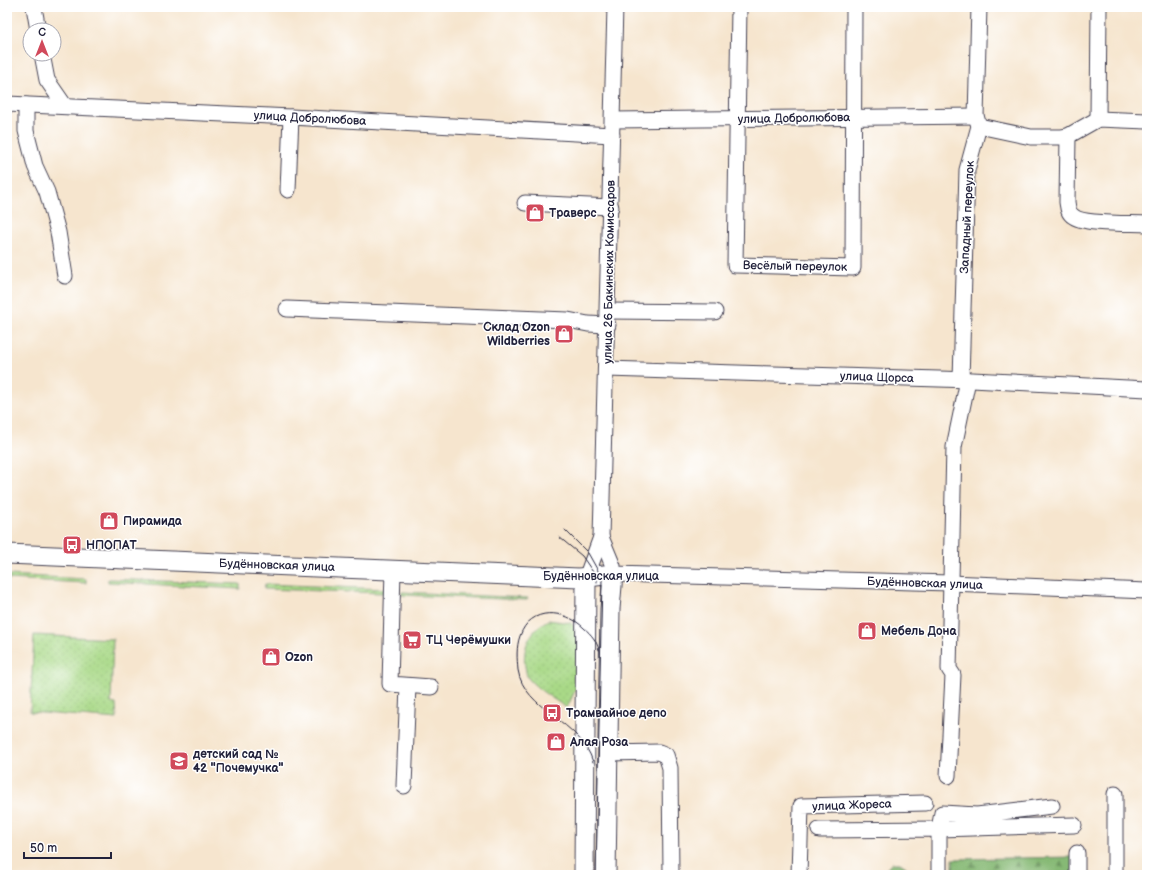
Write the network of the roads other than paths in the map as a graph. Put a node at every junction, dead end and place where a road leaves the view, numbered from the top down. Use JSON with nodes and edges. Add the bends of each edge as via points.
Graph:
{"nodes":[{"id":1,"x":34,"y":7,"type":"edge"},
{"id":2,"x":615,"y":7,"type":"edge"},
{"id":3,"x":739,"y":7,"type":"edge"},
{"id":4,"x":854,"y":7,"type":"edge"},
{"id":5,"x":979,"y":7,"type":"edge"},
{"id":6,"x":1099,"y":7,"type":"edge"},
{"id":7,"x":37,"y":22,"type":"edge"},
{"id":8,"x":43,"y":62,"type":"edge"},
{"id":9,"x":7,"y":104,"type":"edge"},
{"id":10,"x":26,"y":105,"type":"junction"},
{"id":11,"x":65,"y":106,"type":"junction"},
{"id":12,"x":291,"y":117,"type":"junction"},
{"id":13,"x":854,"y":117,"type":"junction"},
{"id":14,"x":736,"y":118,"type":"junction"},
{"id":15,"x":1098,"y":119,"type":"junction"},
{"id":16,"x":977,"y":121,"type":"junction"},
{"id":17,"x":1147,"y":121,"type":"edge"},
{"id":18,"x":612,"y":127,"type":"junction"},
{"id":19,"x":1068,"y":136,"type":"junction"},
{"id":20,"x":288,"y":190,"type":"dead end"},
{"id":21,"x":525,"y":203,"type":"dead end"},
{"id":22,"x":611,"y":207,"type":"junction"},
{"id":23,"x":1147,"y":224,"type":"edge"},
{"id":24,"x":65,"y":276,"type":"dead end"},
{"id":25,"x":287,"y":309,"type":"dead end"},
{"id":26,"x":715,"y":312,"type":"dead end"},
{"id":27,"x":608,"y":318,"type":"junction"},
{"id":28,"x":607,"y":369,"type":"junction"},
{"id":29,"x":964,"y":380,"type":"junction"},
{"id":30,"x":1147,"y":389,"type":"edge"},
{"id":31,"x":601,"y":536,"type":"junction"},
{"id":32,"x":7,"y":554,"type":"edge"},
{"id":33,"x":393,"y":570,"type":"junction"},
{"id":34,"x":613,"y":574,"type":"junction"},
{"id":35,"x":586,"y":578,"type":"junction"},
{"id":36,"x":950,"y":583,"type":"junction"},
{"id":37,"x":1147,"y":591,"type":"edge"},
{"id":38,"x":408,"y":686,"type":"junction"},
{"id":39,"x":431,"y":687,"type":"dead end"},
{"id":40,"x":608,"y":753,"type":"junction"},
{"id":41,"x":948,"y":776,"type":"dead end"},
{"id":42,"x":404,"y":786,"type":"dead end"},
{"id":43,"x":1115,"y":794,"type":"dead end"},
{"id":44,"x":925,"y":803,"type":"dead end"},
{"id":45,"x":1052,"y":806,"type":"dead end"},
{"id":46,"x":1074,"y":824,"type":"dead end"},
{"id":47,"x":939,"y":829,"type":"junction"},
{"id":48,"x":819,"y":830,"type":"dead end"},
{"id":49,"x":1077,"y":853,"type":"dead end"},
{"id":50,"x":584,"y":875,"type":"edge"},
{"id":51,"x":606,"y":875,"type":"edge"},
{"id":52,"x":671,"y":875,"type":"edge"},
{"id":53,"x":800,"y":875,"type":"edge"},
{"id":54,"x":939,"y":875,"type":"edge"},
{"id":55,"x":1077,"y":875,"type":"edge"},
{"id":56,"x":1115,"y":875,"type":"edge"}],
"edges":[{"from":1,"to":7,"type":"street"},
{"from":2,"to":18,"type":"street","name":"улица 26 Бакинских Комиссаров"},
{"from":3,"to":14,"type":"street","name":"Весёлый переулок"},
{"from":4,"to":13,"type":"street","name":"Весёлый переулок"},
{"from":5,"to":16,"type":"street","name":"Западный переулок"},
{"from":6,"to":15,"type":"street"},
{"from":8,"to":11,"type":"street","via":[[46,80]]},
{"from":9,"to":10,"type":"street","name":"улица Добролюбова"},
{"from":10,"to":11,"type":"street","name":"улица Добролюбова"},
{"from":10,"to":24,"type":"street","via":[[26,131],[58,232]]},
{"from":11,"to":12,"type":"street","name":"улица Добролюбова"},
{"from":12,"to":18,"type":"street","name":"улица Добролюбова"},
{"from":12,"to":20,"type":"street"},
{"from":13,"to":14,"type":"street","name":"улица Добролюбова"},
{"from":13,"to":14,"type":"street","name":"Весёлый переулок","via":[[853,268],[735,265]]},
{"from":13,"to":16,"type":"street","name":"улица Добролюбова"},
{"from":14,"to":18,"type":"street","name":"улица Добролюбова"},
{"from":15,"to":17,"type":"street"},
{"from":15,"to":19,"type":"street","name":"улица Добролюбова"},
{"from":16,"to":19,"type":"street","name":"улица Добролюбова","via":[[1031,137]]},
{"from":16,"to":29,"type":"street","name":"Западный переулок","via":[[967,170]]},
{"from":18,"to":22,"type":"street","name":"улица 26 Бакинских Комиссаров"},
{"from":19,"to":23,"type":"street","via":[[1067,202],[1073,217],[1083,221]]},
{"from":21,"to":22,"type":"street"},
{"from":22,"to":27,"type":"street","name":"улица 26 Бакинских Комиссаров"},
{"from":25,"to":27,"type":"street","via":[[568,320],[588,324]]},
{"from":26,"to":27,"type":"street"},
{"from":27,"to":28,"type":"street","name":"улица 26 Бакинских Комиссаров"},
{"from":28,"to":29,"type":"street","name":"улица Щорса"},
{"from":28,"to":31,"type":"street","name":"улица 26 Бакинских Комиссаров"},
{"from":29,"to":30,"type":"street","name":"улица Щорса"},
{"from":29,"to":36,"type":"street","name":"Западный переулок","via":[[954,447]]},
{"from":31,"to":34,"type":"street","name":"улица 26 Бакинских Комиссаров","via":[[613,566]]},
{"from":31,"to":35,"type":"street","name":"улица 26 Бакинских Комиссаров"},
{"from":32,"to":33,"type":"main road","name":"Будённовская улица"},
{"from":33,"to":35,"type":"main road","name":"Будённовская улица"},
{"from":33,"to":38,"type":"street","via":[[389,680],[394,686]]},
{"from":34,"to":35,"type":"main road","name":"Будённовская улица"},
{"from":34,"to":36,"type":"street","name":"Будённовская улица"},
{"from":34,"to":40,"type":"main road","name":"улица 26 Бакинских Комиссаров","via":[[610,608]]},
{"from":35,"to":50,"type":"main road","name":"улица 26 Бакинских Комиссаров"},
{"from":36,"to":37,"type":"street","name":"Будённовская улица"},
{"from":36,"to":41,"type":"street","name":"Западный переулок","via":[[949,669],[953,675]]},
{"from":38,"to":39,"type":"street"},
{"from":38,"to":42,"type":"street"},
{"from":40,"to":51,"type":"main road","name":"улица 26 Бакинских Комиссаров"},
{"from":40,"to":52,"type":"street","via":[[659,752],[666,755],[670,768]]},
{"from":43,"to":56,"type":"street"},
{"from":44,"to":53,"type":"street","name":"улица Жореса","via":[[800,806]]},
{"from":45,"to":47,"type":"street","via":[[977,816],[942,813]]},
{"from":46,"to":47,"type":"street"},
{"from":47,"to":48,"type":"street"},
{"from":47,"to":54,"type":"street"},
{"from":49,"to":55,"type":"street"}]}
